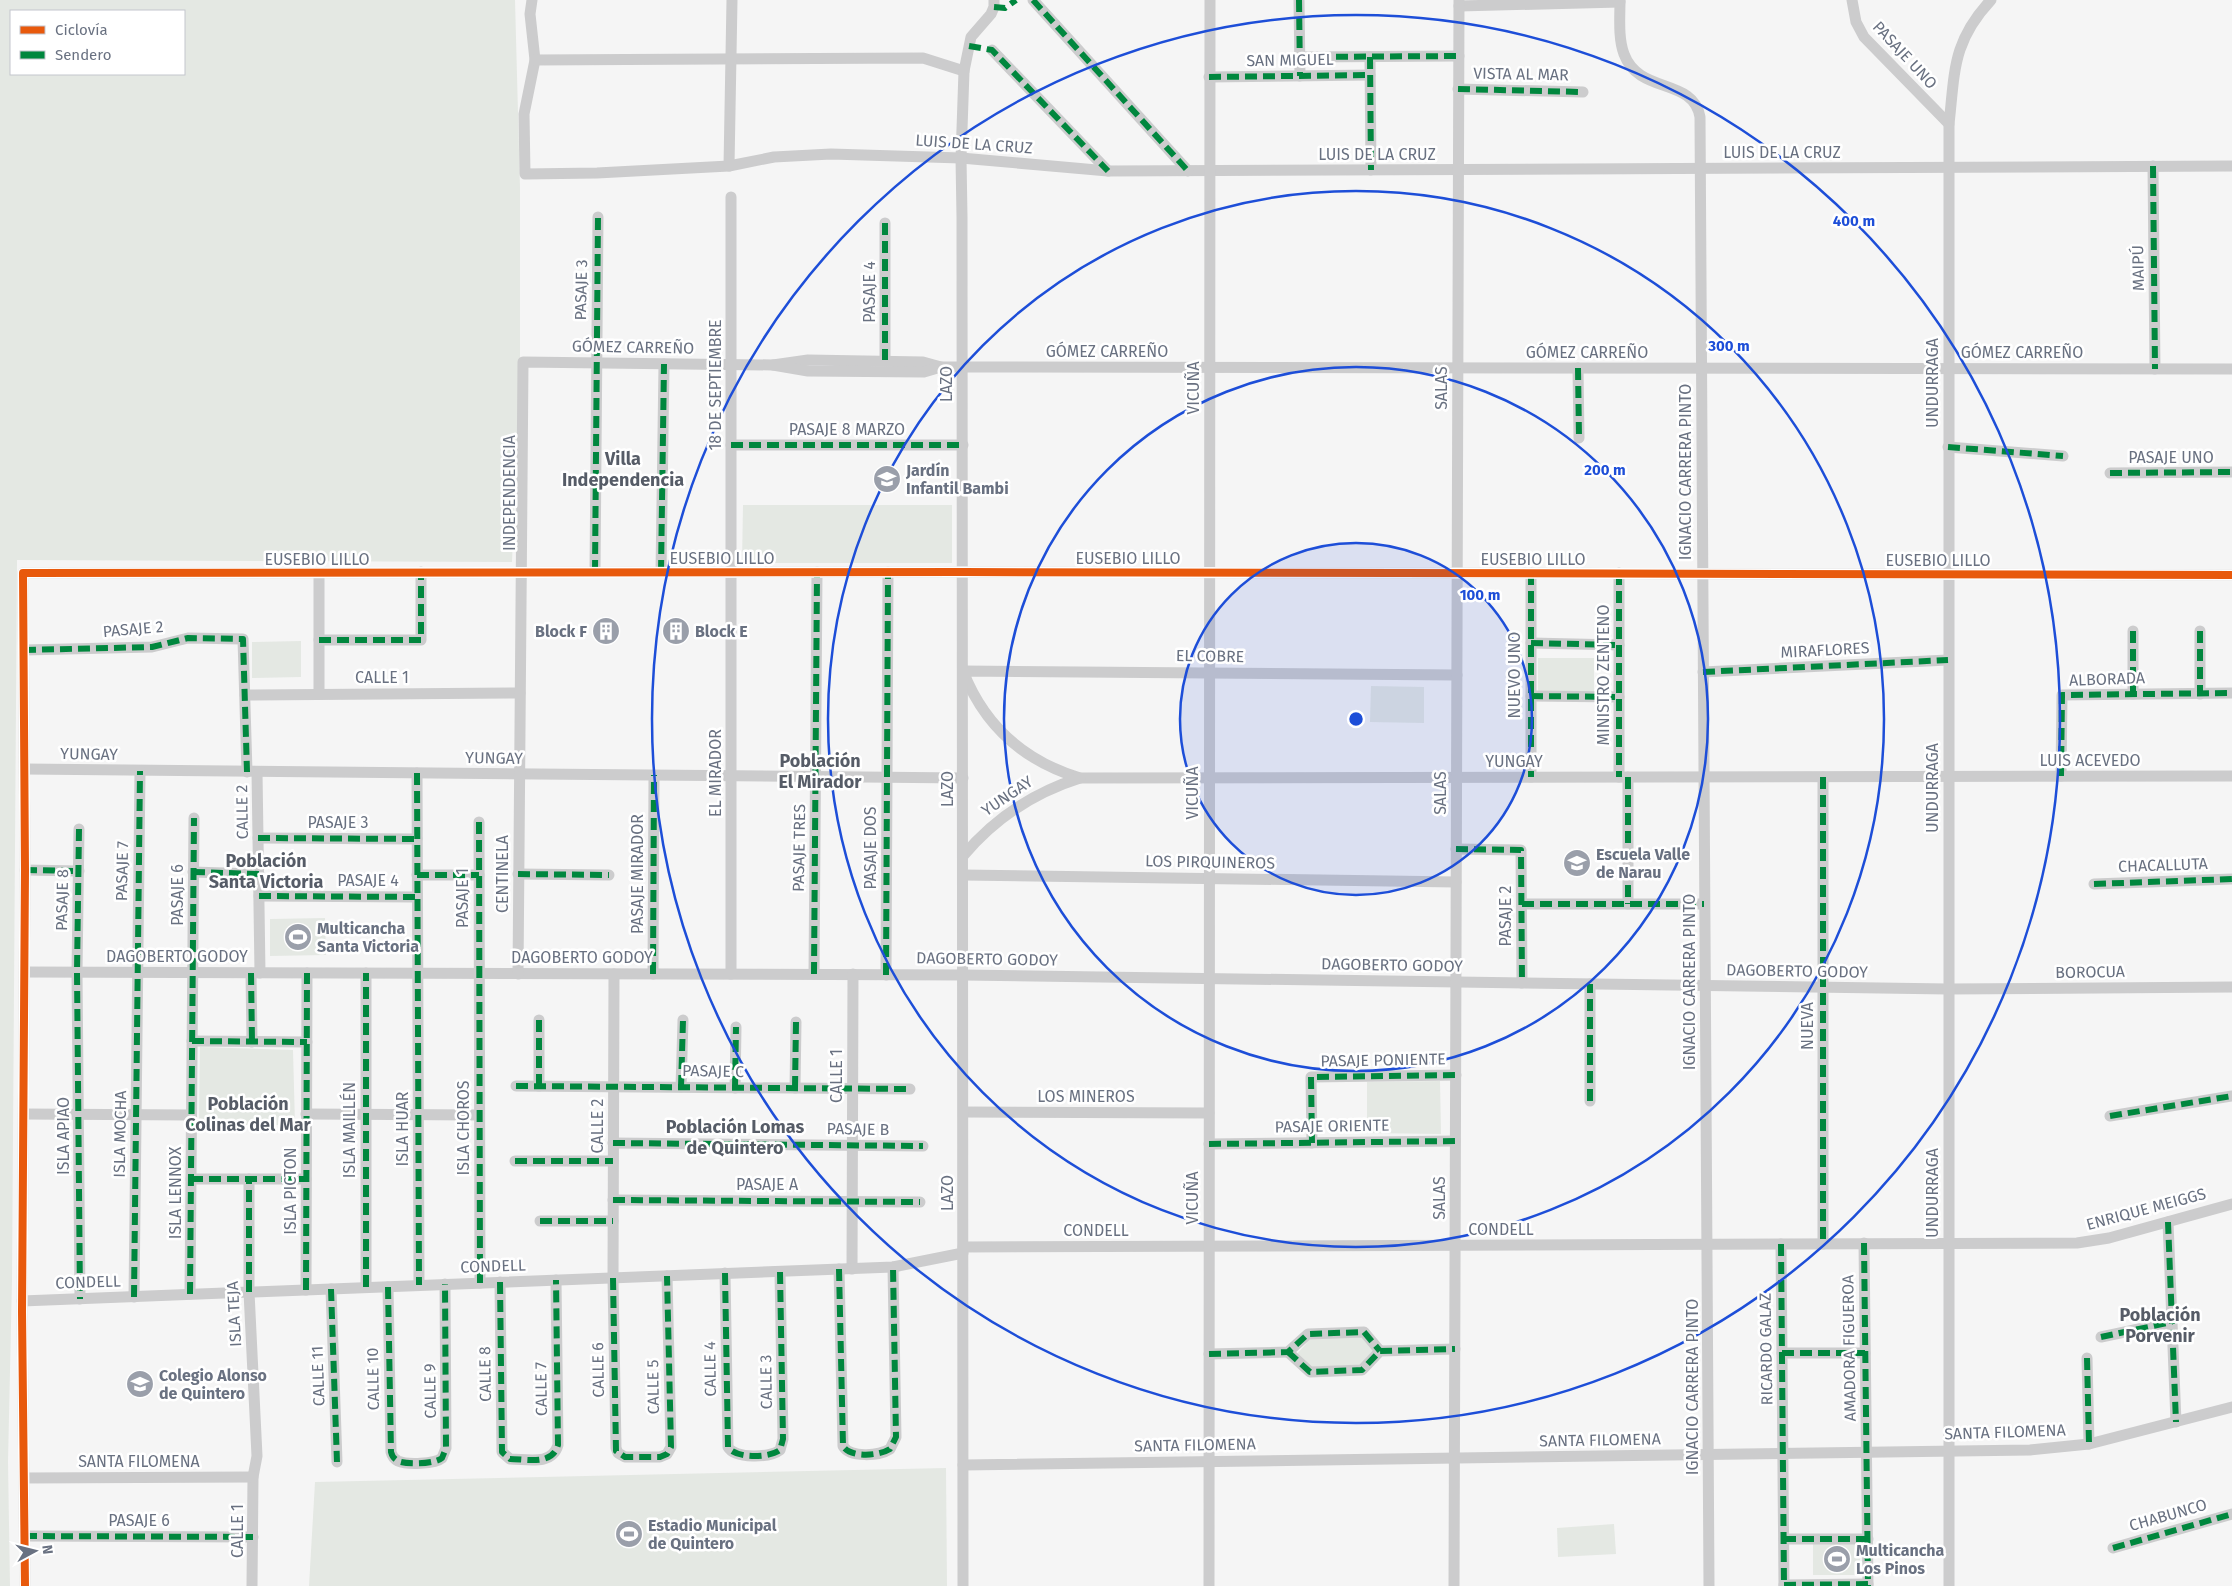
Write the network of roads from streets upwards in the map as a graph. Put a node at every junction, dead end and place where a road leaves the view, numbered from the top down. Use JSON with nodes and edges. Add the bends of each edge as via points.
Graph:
{"nodes":[{"id":1,"x":532,"y":0,"type":"edge"},
{"id":2,"x":732,"y":0,"type":"edge"},
{"id":3,"x":994,"y":0,"type":"edge"},
{"id":4,"x":1033,"y":0,"type":"edge"},
{"id":5,"x":1210,"y":0,"type":"edge"},
{"id":6,"x":1299,"y":0,"type":"edge"},
{"id":7,"x":1852,"y":0,"type":"edge"},
{"id":8,"x":1990,"y":0,"type":"edge"},
{"id":9,"x":1621,"y":1,"type":"edge"},
{"id":10,"x":1541,"y":2,"type":"edge"},
{"id":11,"x":1459,"y":3,"type":"edge"},
{"id":12,"x":992,"y":50,"type":"dead end"},
{"id":13,"x":1459,"y":56,"type":"junction"},
{"id":14,"x":731,"y":57,"type":"junction"},
{"id":15,"x":1300,"y":57,"type":"junction"},
{"id":16,"x":1370,"y":57,"type":"junction"},
{"id":17,"x":535,"y":60,"type":"junction"},
{"id":18,"x":964,"y":71,"type":"junction"},
{"id":19,"x":1370,"y":75,"type":"junction"},
{"id":20,"x":1300,"y":76,"type":"junction"},
{"id":21,"x":1209,"y":77,"type":"junction"},
{"id":22,"x":1458,"y":89,"type":"junction"},
{"id":23,"x":1583,"y":92,"type":"dead end"},
{"id":24,"x":1949,"y":124,"type":"junction"},
{"id":25,"x":961,"y":158,"type":"junction"},
{"id":26,"x":729,"y":166,"type":"junction"},
{"id":27,"x":2153,"y":166,"type":"junction"},
{"id":28,"x":2232,"y":166,"type":"edge"},
{"id":29,"x":1948,"y":167,"type":"junction"},
{"id":30,"x":1699,"y":168,"type":"junction"},
{"id":31,"x":1372,"y":170,"type":"junction"},
{"id":32,"x":1458,"y":170,"type":"junction"},
{"id":33,"x":1108,"y":171,"type":"junction"},
{"id":34,"x":1188,"y":171,"type":"junction"},
{"id":35,"x":1209,"y":171,"type":"junction"},
{"id":36,"x":731,"y":197,"type":"dead end"},
{"id":37,"x":598,"y":217,"type":"dead end"},
{"id":38,"x":885,"y":223,"type":"dead end"},
{"id":39,"x":885,"y":360,"type":"junction"},
{"id":40,"x":523,"y":362,"type":"joint"},
{"id":41,"x":596,"y":363,"type":"junction"},
{"id":42,"x":664,"y":364,"type":"junction"},
{"id":43,"x":732,"y":365,"type":"junction"},
{"id":44,"x":773,"y":366,"type":"junction"},
{"id":45,"x":941,"y":367,"type":"junction"},
{"id":46,"x":962,"y":367,"type":"junction"},
{"id":47,"x":1209,"y":368,"type":"junction"},
{"id":48,"x":1458,"y":368,"type":"junction"},
{"id":49,"x":1578,"y":368,"type":"junction"},
{"id":50,"x":1700,"y":368,"type":"junction"},
{"id":51,"x":1948,"y":368,"type":"junction"},
{"id":52,"x":2155,"y":369,"type":"junction"},
{"id":53,"x":2232,"y":369,"type":"edge"},
{"id":54,"x":1579,"y":438,"type":"dead end"},
{"id":55,"x":963,"y":444,"type":"junction"},
{"id":56,"x":732,"y":445,"type":"junction"},
{"id":57,"x":1948,"y":447,"type":"junction"},
{"id":58,"x":2062,"y":456,"type":"dead end"},
{"id":59,"x":2232,"y":472,"type":"edge"},
{"id":60,"x":2110,"y":473,"type":"dead end"},
{"id":61,"x":319,"y":572,"type":"junction"},
{"id":62,"x":421,"y":572,"type":"junction"},
{"id":63,"x":522,"y":572,"type":"junction"},
{"id":64,"x":595,"y":572,"type":"junction"},
{"id":65,"x":661,"y":572,"type":"junction"},
{"id":66,"x":731,"y":572,"type":"junction"},
{"id":67,"x":817,"y":572,"type":"junction"},
{"id":68,"x":888,"y":572,"type":"junction"},
{"id":69,"x":963,"y":572,"type":"junction"},
{"id":70,"x":1209,"y":572,"type":"junction"},
{"id":71,"x":1457,"y":573,"type":"junction"},
{"id":72,"x":1530,"y":573,"type":"junction"},
{"id":73,"x":1619,"y":573,"type":"junction"},
{"id":74,"x":1702,"y":574,"type":"junction"},
{"id":75,"x":1948,"y":574,"type":"junction"},
{"id":76,"x":2232,"y":575,"type":"edge"},
{"id":77,"x":2133,"y":631,"type":"dead end"},
{"id":78,"x":2200,"y":631,"type":"dead end"},
{"id":79,"x":243,"y":639,"type":"joint"},
{"id":80,"x":319,"y":640,"type":"junction"},
{"id":81,"x":1530,"y":643,"type":"junction"},
{"id":82,"x":1619,"y":645,"type":"junction"},
{"id":83,"x":24,"y":650,"type":"junction"},
{"id":84,"x":1948,"y":660,"type":"junction"},
{"id":85,"x":963,"y":671,"type":"junction"},
{"id":86,"x":1209,"y":672,"type":"junction"},
{"id":87,"x":1702,"y":672,"type":"junction"},
{"id":88,"x":1457,"y":675,"type":"junction"},
{"id":89,"x":319,"y":693,"type":"junction"},
{"id":90,"x":520,"y":693,"type":"junction"},
{"id":91,"x":2232,"y":693,"type":"edge"},
{"id":92,"x":2134,"y":694,"type":"junction"},
{"id":93,"x":2200,"y":694,"type":"junction"},
{"id":94,"x":245,"y":695,"type":"junction"},
{"id":95,"x":1531,"y":696,"type":"junction"},
{"id":96,"x":1619,"y":696,"type":"junction"},
{"id":97,"x":25,"y":770,"type":"junction"},
{"id":98,"x":140,"y":771,"type":"junction"},
{"id":99,"x":252,"y":772,"type":"junction"},
{"id":100,"x":417,"y":773,"type":"junction"},
{"id":101,"x":519,"y":774,"type":"junction"},
{"id":102,"x":654,"y":775,"type":"junction"},
{"id":103,"x":731,"y":776,"type":"junction"},
{"id":104,"x":2061,"y":776,"type":"junction"},
{"id":105,"x":2232,"y":776,"type":"edge"},
{"id":106,"x":816,"y":777,"type":"junction"},
{"id":107,"x":1624,"y":777,"type":"junction"},
{"id":108,"x":1703,"y":777,"type":"junction"},
{"id":109,"x":1823,"y":777,"type":"junction"},
{"id":110,"x":1948,"y":777,"type":"junction"},
{"id":111,"x":887,"y":778,"type":"junction"},
{"id":112,"x":963,"y":778,"type":"junction"},
{"id":113,"x":1080,"y":778,"type":"junction"},
{"id":114,"x":1209,"y":778,"type":"junction"},
{"id":115,"x":1456,"y":778,"type":"junction"},
{"id":116,"x":1531,"y":778,"type":"junction"},
{"id":117,"x":194,"y":818,"type":"dead end"},
{"id":118,"x":479,"y":822,"type":"dead end"},
{"id":119,"x":79,"y":829,"type":"dead end"},
{"id":120,"x":258,"y":838,"type":"junction"},
{"id":121,"x":417,"y":839,"type":"junction"},
{"id":122,"x":1456,"y":849,"type":"junction"},
{"id":123,"x":963,"y":856,"type":"junction"},
{"id":124,"x":25,"y":870,"type":"junction"},
{"id":125,"x":79,"y":870,"type":"junction"},
{"id":126,"x":193,"y":872,"type":"junction"},
{"id":127,"x":258,"y":874,"type":"junction"},
{"id":128,"x":518,"y":874,"type":"junction"},
{"id":129,"x":609,"y":874,"type":"dead end"},
{"id":130,"x":417,"y":875,"type":"junction"},
{"id":131,"x":479,"y":875,"type":"junction"},
{"id":132,"x":963,"y":875,"type":"junction"},
{"id":133,"x":1209,"y":878,"type":"junction"},
{"id":134,"x":2232,"y":879,"type":"edge"},
{"id":135,"x":1456,"y":882,"type":"junction"},
{"id":136,"x":2094,"y":884,"type":"dead end"},
{"id":137,"x":259,"y":896,"type":"junction"},
{"id":138,"x":417,"y":897,"type":"junction"},
{"id":139,"x":1522,"y":904,"type":"junction"},
{"id":140,"x":1628,"y":904,"type":"junction"},
{"id":141,"x":1704,"y":904,"type":"junction"},
{"id":142,"x":25,"y":972,"type":"junction"},
{"id":143,"x":77,"y":972,"type":"junction"},
{"id":144,"x":137,"y":972,"type":"junction"},
{"id":145,"x":193,"y":973,"type":"junction"},
{"id":146,"x":255,"y":973,"type":"junction"},
{"id":147,"x":306,"y":973,"type":"junction"},
{"id":148,"x":366,"y":973,"type":"junction"},
{"id":149,"x":416,"y":973,"type":"junction"},
{"id":150,"x":478,"y":974,"type":"junction"},
{"id":151,"x":518,"y":974,"type":"junction"},
{"id":152,"x":614,"y":974,"type":"junction"},
{"id":153,"x":653,"y":974,"type":"junction"},
{"id":154,"x":731,"y":974,"type":"junction"},
{"id":155,"x":814,"y":974,"type":"junction"},
{"id":156,"x":853,"y":974,"type":"junction"},
{"id":157,"x":886,"y":974,"type":"junction"},
{"id":158,"x":963,"y":975,"type":"junction"},
{"id":159,"x":1209,"y":978,"type":"junction"},
{"id":160,"x":1456,"y":982,"type":"junction"},
{"id":161,"x":1522,"y":983,"type":"junction"},
{"id":162,"x":1590,"y":984,"type":"junction"},
{"id":163,"x":1705,"y":986,"type":"junction"},
{"id":164,"x":1823,"y":987,"type":"junction"},
{"id":165,"x":2232,"y":987,"type":"edge"},
{"id":166,"x":1948,"y":989,"type":"junction"},
{"id":167,"x":539,"y":1020,"type":"dead end"},
{"id":168,"x":683,"y":1020,"type":"dead end"},
{"id":169,"x":796,"y":1022,"type":"dead end"},
{"id":170,"x":736,"y":1027,"type":"dead end"},
{"id":171,"x":192,"y":1041,"type":"junction"},
{"id":172,"x":252,"y":1042,"type":"junction"},
{"id":173,"x":307,"y":1042,"type":"junction"},
{"id":174,"x":1456,"y":1075,"type":"junction"},
{"id":175,"x":516,"y":1086,"type":"dead end"},
{"id":176,"x":539,"y":1086,"type":"junction"},
{"id":177,"x":613,"y":1086,"type":"junction"},
{"id":178,"x":682,"y":1087,"type":"junction"},
{"id":179,"x":735,"y":1088,"type":"junction"},
{"id":180,"x":795,"y":1088,"type":"junction"},
{"id":181,"x":853,"y":1089,"type":"junction"},
{"id":182,"x":910,"y":1089,"type":"dead end"},
{"id":183,"x":2232,"y":1096,"type":"edge"},
{"id":184,"x":1590,"y":1101,"type":"dead end"},
{"id":185,"x":964,"y":1112,"type":"junction"},
{"id":186,"x":1209,"y":1113,"type":"junction"},
{"id":187,"x":24,"y":1114,"type":"junction"},
{"id":188,"x":79,"y":1114,"type":"junction"},
{"id":189,"x":306,"y":1114,"type":"junction"},
{"id":190,"x":136,"y":1115,"type":"junction"},
{"id":191,"x":192,"y":1115,"type":"junction"},
{"id":192,"x":366,"y":1115,"type":"junction"},
{"id":193,"x":418,"y":1115,"type":"junction"},
{"id":194,"x":479,"y":1115,"type":"junction"},
{"id":195,"x":2110,"y":1116,"type":"dead end"},
{"id":196,"x":1455,"y":1141,"type":"junction"},
{"id":197,"x":613,"y":1143,"type":"junction"},
{"id":198,"x":1312,"y":1143,"type":"junction"},
{"id":199,"x":1209,"y":1144,"type":"junction"},
{"id":200,"x":852,"y":1145,"type":"junction"},
{"id":201,"x":924,"y":1146,"type":"dead end"},
{"id":202,"x":515,"y":1161,"type":"dead end"},
{"id":203,"x":613,"y":1161,"type":"junction"},
{"id":204,"x":191,"y":1179,"type":"junction"},
{"id":205,"x":249,"y":1179,"type":"junction"},
{"id":206,"x":306,"y":1179,"type":"junction"},
{"id":207,"x":613,"y":1200,"type":"junction"},
{"id":208,"x":852,"y":1201,"type":"junction"},
{"id":209,"x":920,"y":1202,"type":"dead end"},
{"id":210,"x":2232,"y":1204,"type":"edge"},
{"id":211,"x":540,"y":1221,"type":"dead end"},
{"id":212,"x":613,"y":1221,"type":"junction"},
{"id":213,"x":2168,"y":1222,"type":"junction"},
{"id":214,"x":1948,"y":1243,"type":"junction"},
{"id":215,"x":1707,"y":1244,"type":"junction"},
{"id":216,"x":1781,"y":1244,"type":"junction"},
{"id":217,"x":1823,"y":1244,"type":"junction"},
{"id":218,"x":1864,"y":1244,"type":"junction"},
{"id":219,"x":1455,"y":1245,"type":"junction"},
{"id":220,"x":1209,"y":1246,"type":"junction"},
{"id":221,"x":963,"y":1250,"type":"junction"},
{"id":222,"x":892,"y":1267,"type":"junction"},
{"id":223,"x":839,"y":1269,"type":"junction"},
{"id":224,"x":852,"y":1269,"type":"junction"},
{"id":225,"x":780,"y":1272,"type":"junction"},
{"id":226,"x":725,"y":1273,"type":"junction"},
{"id":227,"x":667,"y":1276,"type":"junction"},
{"id":228,"x":613,"y":1278,"type":"junction"},
{"id":229,"x":556,"y":1280,"type":"junction"},
{"id":230,"x":500,"y":1282,"type":"junction"},
{"id":231,"x":480,"y":1283,"type":"junction"},
{"id":232,"x":445,"y":1284,"type":"junction"},
{"id":233,"x":419,"y":1285,"type":"junction"},
{"id":234,"x":388,"y":1286,"type":"junction"},
{"id":235,"x":366,"y":1288,"type":"junction"},
{"id":236,"x":331,"y":1289,"type":"junction"},
{"id":237,"x":306,"y":1290,"type":"junction"},
{"id":238,"x":249,"y":1292,"type":"junction"},
{"id":239,"x":190,"y":1294,"type":"junction"},
{"id":240,"x":134,"y":1297,"type":"junction"},
{"id":241,"x":80,"y":1299,"type":"junction"},
{"id":242,"x":22,"y":1301,"type":"junction"},
{"id":243,"x":2172,"y":1322,"type":"junction"},
{"id":244,"x":2101,"y":1337,"type":"dead end"},
{"id":245,"x":1455,"y":1349,"type":"junction"},
{"id":246,"x":1380,"y":1351,"type":"junction"},
{"id":247,"x":1288,"y":1352,"type":"junction"},
{"id":248,"x":1782,"y":1353,"type":"junction"},
{"id":249,"x":1865,"y":1353,"type":"junction"},
{"id":250,"x":1209,"y":1354,"type":"junction"},
{"id":251,"x":2087,"y":1358,"type":"dead end"},
{"id":252,"x":2232,"y":1407,"type":"edge"},
{"id":253,"x":2176,"y":1422,"type":"junction"},
{"id":254,"x":2089,"y":1444,"type":"junction"},
{"id":255,"x":1948,"y":1451,"type":"junction"},
{"id":256,"x":1867,"y":1452,"type":"junction"},
{"id":257,"x":1783,"y":1453,"type":"junction"},
{"id":258,"x":1709,"y":1454,"type":"junction"},
{"id":259,"x":741,"y":1456,"type":"joint"},
{"id":260,"x":625,"y":1457,"type":"joint"},
{"id":261,"x":1454,"y":1458,"type":"junction"},
{"id":262,"x":512,"y":1459,"type":"joint"},
{"id":263,"x":337,"y":1462,"type":"dead end"},
{"id":264,"x":404,"y":1462,"type":"joint"},
{"id":265,"x":1209,"y":1462,"type":"junction"},
{"id":266,"x":964,"y":1465,"type":"junction"},
{"id":267,"x":253,"y":1477,"type":"junction"},
{"id":268,"x":25,"y":1478,"type":"junction"},
{"id":269,"x":2232,"y":1514,"type":"edge"},
{"id":270,"x":25,"y":1536,"type":"junction"},
{"id":271,"x":253,"y":1536,"type":"junction"},
{"id":272,"x":1868,"y":1539,"type":"junction"},
{"id":273,"x":1784,"y":1540,"type":"junction"},
{"id":274,"x":2113,"y":1548,"type":"dead end"},
{"id":275,"x":1784,"y":1585,"type":"edge"},
{"id":276,"x":1868,"y":1585,"type":"edge"},
{"id":277,"x":25,"y":1586,"type":"edge"},
{"id":278,"x":252,"y":1586,"type":"edge"},
{"id":279,"x":963,"y":1586,"type":"edge"},
{"id":280,"x":1209,"y":1586,"type":"edge"},
{"id":281,"x":1454,"y":1586,"type":"edge"},
{"id":282,"x":1709,"y":1586,"type":"edge"},
{"id":283,"x":1948,"y":1586,"type":"edge"}],
"edges":[{"from":1,"to":17,"type":"street","via":[[530,14]]},
{"from":2,"to":14,"type":"street"},
{"from":3,"to":18,"type":"street","name":"LAZO","via":[[991,14],[972,37]]},
{"from":4,"to":34,"type":"street"},
{"from":5,"to":21,"type":"street","name":"VICUÑA"},
{"from":6,"to":15,"type":"street"},
{"from":7,"to":24,"type":"street","name":"PASAJE UNO","via":[[1856,22],[1864,37]]},
{"from":8,"to":24,"type":"street","name":"UNDURRAGA","via":[[1968,29],[1957,55]]},
{"from":9,"to":10,"type":"street"},
{"from":9,"to":30,"type":"street","via":[[1622,47],[1632,67],[1648,80],[1687,94],[1696,104],[1700,117]]},
{"from":10,"to":11,"type":"street"},
{"from":11,"to":13,"type":"street","name":"SALAS"},
{"from":12,"to":33,"type":"street"},
{"from":13,"to":16,"type":"street","name":"SAN MIGUEL"},
{"from":13,"to":22,"type":"street","name":"SALAS"},
{"from":14,"to":17,"type":"street"},
{"from":14,"to":18,"type":"street","via":[[923,58]]},
{"from":14,"to":26,"type":"street"},
{"from":15,"to":16,"type":"street","name":"SAN MIGUEL"},
{"from":15,"to":20,"type":"street"},
{"from":16,"to":19,"type":"street"},
{"from":17,"to":26,"type":"street","name":"LUIS DE LA CRUZ","via":[[524,114],[525,174],[597,174]]},
{"from":18,"to":25,"type":"street","name":"LAZO"},
{"from":19,"to":20,"type":"street","name":"SAN MIGUEL"},
{"from":19,"to":31,"type":"street"},
{"from":20,"to":21,"type":"street","name":"SAN MIGUEL"},
{"from":21,"to":35,"type":"street","name":"VICUÑA"},
{"from":22,"to":23,"type":"street","name":"VISTA AL MAR"},
{"from":22,"to":32,"type":"street","name":"SALAS"},
{"from":24,"to":29,"type":"street","name":"UNDURRAGA"},
{"from":25,"to":26,"type":"street","name":"LUIS DE LA CRUZ","via":[[831,154],[774,157]]},
{"from":25,"to":33,"type":"street","name":"LUIS DE LA CRUZ"},
{"from":25,"to":46,"type":"street","name":"LAZO"},
{"from":27,"to":28,"type":"street","name":"LUIS DE LA CRUZ"},
{"from":27,"to":29,"type":"street","name":"LUIS DE LA CRUZ"},
{"from":27,"to":52,"type":"street","name":"MAIPÚ"},
{"from":29,"to":30,"type":"street","name":"LUIS DE LA CRUZ"},
{"from":29,"to":51,"type":"street","name":"UNDURRAGA"},
{"from":30,"to":32,"type":"street","name":"LUIS DE LA CRUZ"},
{"from":30,"to":50,"type":"street","name":"IGNACIO CARRERA PINTO"},
{"from":31,"to":32,"type":"street","name":"LUIS DE LA CRUZ"},
{"from":31,"to":35,"type":"street","name":"LUIS DE LA CRUZ"},
{"from":32,"to":48,"type":"street","name":"SALAS"},
{"from":33,"to":34,"type":"street","name":"LUIS DE LA CRUZ"},
{"from":34,"to":35,"type":"street","name":"LUIS DE LA CRUZ"},
{"from":35,"to":47,"type":"street","name":"VICUÑA"},
{"from":36,"to":43,"type":"street","name":"18 DE SEPTIEMBRE"},
{"from":37,"to":41,"type":"street","name":"PASAJE 3"},
{"from":38,"to":39,"type":"street","name":"PASAJE 4"},
{"from":39,"to":44,"type":"street","name":"GÓMEZ CARREÑO","via":[[808,360]]},
{"from":39,"to":45,"type":"street","name":"GÓMEZ CARREÑO","via":[[923,362]]},
{"from":40,"to":41,"type":"street","name":"GÓMEZ CARREÑO"},
{"from":40,"to":63,"type":"street","name":"INDEPENDENCIA"},
{"from":41,"to":42,"type":"street","name":"GÓMEZ CARREÑO"},
{"from":41,"to":64,"type":"street","name":"PASAJE 3"},
{"from":42,"to":43,"type":"street","name":"GÓMEZ CARREÑO"},
{"from":42,"to":65,"type":"street"},
{"from":43,"to":44,"type":"street","name":"GÓMEZ CARREÑO"},
{"from":43,"to":56,"type":"street","name":"18 DE SEPTIEMBRE"},
{"from":44,"to":45,"type":"street","name":"GÓMEZ CARREÑO","via":[[808,371],[924,372]]},
{"from":45,"to":46,"type":"street","name":"GÓMEZ CARREÑO"},
{"from":46,"to":47,"type":"street","name":"GÓMEZ CARREÑO"},
{"from":46,"to":55,"type":"street","name":"LAZO"},
{"from":47,"to":48,"type":"street","name":"GÓMEZ CARREÑO"},
{"from":47,"to":70,"type":"street","name":"VICUÑA"},
{"from":48,"to":49,"type":"street","name":"GÓMEZ CARREÑO"},
{"from":48,"to":71,"type":"street","name":"SALAS"},
{"from":49,"to":50,"type":"street","name":"GÓMEZ CARREÑO"},
{"from":49,"to":54,"type":"street"},
{"from":50,"to":51,"type":"street","name":"GÓMEZ CARREÑO"},
{"from":50,"to":74,"type":"street","name":"IGNACIO CARRERA PINTO"},
{"from":51,"to":52,"type":"street","name":"GÓMEZ CARREÑO"},
{"from":51,"to":57,"type":"street","name":"UNDURRAGA"},
{"from":52,"to":53,"type":"street","name":"GÓMEZ CARREÑO"},
{"from":55,"to":56,"type":"street","name":"PASAJE 8 MARZO"},
{"from":55,"to":69,"type":"street","name":"LAZO"},
{"from":56,"to":66,"type":"street","name":"18 DE SEPTIEMBRE"},
{"from":57,"to":58,"type":"street"},
{"from":57,"to":75,"type":"street","name":"UNDURRAGA"},
{"from":59,"to":60,"type":"street","name":"PASAJE UNO"},
{"from":61,"to":62,"type":"street","name":"EUSEBIO LILLO"},
{"from":61,"to":80,"type":"street"},
{"from":61,"to":83,"type":"street","name":"EUSEBIO LILLO","via":[[23,573]]},
{"from":62,"to":63,"type":"street","name":"EUSEBIO LILLO"},
{"from":62,"to":80,"type":"street","via":[[421,640]]},
{"from":63,"to":64,"type":"street","name":"EUSEBIO LILLO"},
{"from":63,"to":90,"type":"street","name":"INDEPENDENCIA"},
{"from":64,"to":65,"type":"street","name":"EUSEBIO LILLO"},
{"from":65,"to":66,"type":"street","name":"EUSEBIO LILLO"},
{"from":66,"to":67,"type":"street","name":"EUSEBIO LILLO"},
{"from":66,"to":103,"type":"street","name":"EL MIRADOR"},
{"from":67,"to":68,"type":"street","name":"EUSEBIO LILLO"},
{"from":67,"to":106,"type":"street","name":"PASAJE TRES"},
{"from":68,"to":69,"type":"street","name":"EUSEBIO LILLO"},
{"from":68,"to":111,"type":"street","name":"PASAJE DOS"},
{"from":69,"to":70,"type":"street","name":"EUSEBIO LILLO"},
{"from":69,"to":85,"type":"street","name":"LAZO"},
{"from":70,"to":71,"type":"street","name":"EUSEBIO LILLO"},
{"from":70,"to":86,"type":"street","name":"VICUÑA"},
{"from":71,"to":72,"type":"street","name":"EUSEBIO LILLO"},
{"from":71,"to":88,"type":"street","name":"SALAS"},
{"from":72,"to":73,"type":"street","name":"EUSEBIO LILLO"},
{"from":72,"to":81,"type":"street","name":"NUEVO UNO"},
{"from":73,"to":74,"type":"street","name":"EUSEBIO LILLO"},
{"from":73,"to":82,"type":"street","name":"MINISTRO ZENTENO"},
{"from":74,"to":75,"type":"street","name":"EUSEBIO LILLO"},
{"from":74,"to":87,"type":"street","name":"IGNACIO CARRERA PINTO"},
{"from":75,"to":76,"type":"street","name":"EUSEBIO LILLO"},
{"from":75,"to":84,"type":"street","name":"UNDURRAGA"},
{"from":77,"to":92,"type":"street"},
{"from":78,"to":93,"type":"street"},
{"from":79,"to":83,"type":"street","name":"PASAJE 2","via":[[188,638],[152,647]]},
{"from":79,"to":94,"type":"street","name":"CALLE 2"},
{"from":80,"to":89,"type":"street"},
{"from":81,"to":82,"type":"street"},
{"from":81,"to":95,"type":"street","name":"NUEVO UNO"},
{"from":82,"to":96,"type":"street","name":"MINISTRO ZENTENO"},
{"from":83,"to":97,"type":"street"},
{"from":84,"to":87,"type":"street","name":"MIRAFLORES"},
{"from":84,"to":110,"type":"street","name":"UNDURRAGA"},
{"from":85,"to":86,"type":"street","name":"EL COBRE"},
{"from":85,"to":112,"type":"street","name":"LAZO"},
{"from":85,"to":113,"type":"street","name":"YUNGAY","via":[[984,713],[1005,736],[1032,758]]},
{"from":86,"to":88,"type":"street","name":"EL COBRE"},
{"from":86,"to":114,"type":"street","name":"VICUÑA"},
{"from":87,"to":108,"type":"street","name":"IGNACIO CARRERA PINTO"},
{"from":88,"to":115,"type":"street","name":"SALAS"},
{"from":89,"to":90,"type":"street","name":"CALLE 1"},
{"from":89,"to":94,"type":"street","name":"CALLE 1"},
{"from":90,"to":101,"type":"street","name":"INDEPENDENCIA"},
{"from":91,"to":93,"type":"street","name":"ALBORADA"},
{"from":92,"to":93,"type":"street","name":"ALBORADA"},
{"from":92,"to":104,"type":"street","name":"ALBORADA","via":[[2062,695]]},
{"from":94,"to":99,"type":"street","name":"CALLE 2"},
{"from":95,"to":96,"type":"street"},
{"from":95,"to":116,"type":"street","name":"NUEVO UNO"},
{"from":96,"to":107,"type":"street","name":"MINISTRO ZENTENO"},
{"from":97,"to":98,"type":"street","name":"YUNGAY"},
{"from":97,"to":124,"type":"street"},
{"from":98,"to":99,"type":"street","name":"YUNGAY"},
{"from":98,"to":144,"type":"street","name":"PASAJE 7"},
{"from":99,"to":100,"type":"street","name":"YUNGAY"},
{"from":99,"to":120,"type":"street","name":"CALLE 2"},
{"from":100,"to":101,"type":"street","name":"YUNGAY"},
{"from":100,"to":121,"type":"street"},
{"from":101,"to":102,"type":"street","name":"YUNGAY"},
{"from":101,"to":128,"type":"street","name":"CENTINELA"},
{"from":102,"to":103,"type":"street","name":"YUNGAY"},
{"from":102,"to":153,"type":"street","name":"PASAJE MIRADOR"},
{"from":103,"to":106,"type":"street","name":"YUNGAY"},
{"from":103,"to":154,"type":"street","name":"EL MIRADOR"},
{"from":104,"to":105,"type":"street","name":"LUIS ACEVEDO"},
{"from":104,"to":110,"type":"street","name":"LUIS ACEVEDO"},
{"from":106,"to":111,"type":"street","name":"YUNGAY"},
{"from":106,"to":155,"type":"street","name":"PASAJE TRES"},
{"from":107,"to":108,"type":"street","name":"YUNGAY"},
{"from":107,"to":116,"type":"street","name":"YUNGAY"},
{"from":107,"to":140,"type":"street"},
{"from":108,"to":109,"type":"street","name":"YUNGAY"},
{"from":108,"to":141,"type":"street","name":"IGNACIO CARRERA PINTO"},
{"from":109,"to":110,"type":"street","name":"YUNGAY"},
{"from":109,"to":164,"type":"street","name":"NUEVA"},
{"from":110,"to":166,"type":"street","name":"UNDURRAGA"},
{"from":111,"to":112,"type":"street","name":"YUNGAY"},
{"from":111,"to":157,"type":"street","name":"PASAJE DOS"},
{"from":112,"to":123,"type":"street","name":"LAZO"},
{"from":113,"to":114,"type":"street","name":"YUNGAY"},
{"from":113,"to":123,"type":"street","name":"YUNGAY","via":[[1045,790],[1013,808],[986,830]]},
{"from":114,"to":115,"type":"street","name":"YUNGAY"},
{"from":114,"to":133,"type":"street","name":"VICUÑA"},
{"from":115,"to":116,"type":"street","name":"YUNGAY"},
{"from":115,"to":122,"type":"street","name":"SALAS"},
{"from":117,"to":126,"type":"street","name":"PASAJE 6"},
{"from":118,"to":131,"type":"street","name":"PASAJE 1"},
{"from":119,"to":125,"type":"street","name":"PASAJE 8"},
{"from":120,"to":121,"type":"street","name":"PASAJE 3"},
{"from":120,"to":127,"type":"street","name":"CALLE 2"},
{"from":121,"to":130,"type":"street"},
{"from":122,"to":135,"type":"street","name":"SALAS"},
{"from":122,"to":139,"type":"street","name":"PASAJE 2","via":[[1521,850]]},
{"from":123,"to":132,"type":"street","name":"LAZO"},
{"from":124,"to":125,"type":"street"},
{"from":124,"to":142,"type":"street"},
{"from":125,"to":143,"type":"street","name":"PASAJE 8"},
{"from":126,"to":127,"type":"street"},
{"from":126,"to":145,"type":"street","name":"PASAJE 6"},
{"from":127,"to":137,"type":"street","name":"CALLE 2"},
{"from":128,"to":129,"type":"street"},
{"from":128,"to":151,"type":"street","name":"CENTINELA"},
{"from":130,"to":131,"type":"street"},
{"from":130,"to":138,"type":"street"},
{"from":131,"to":150,"type":"street","name":"PASAJE 1"},
{"from":132,"to":133,"type":"street","name":"LOS PIRQUINEROS"},
{"from":132,"to":158,"type":"street","name":"LAZO"},
{"from":133,"to":135,"type":"street","name":"LOS PIRQUINEROS"},
{"from":133,"to":159,"type":"street","name":"VICUÑA"},
{"from":134,"to":136,"type":"street","name":"CHACALLUTA"},
{"from":135,"to":160,"type":"street","name":"SALAS"},
{"from":137,"to":138,"type":"street","name":"PASAJE 4"},
{"from":137,"to":146,"type":"street","name":"CALLE 2"},
{"from":138,"to":149,"type":"street"},
{"from":139,"to":140,"type":"street"},
{"from":139,"to":161,"type":"street","name":"PASAJE 2"},
{"from":140,"to":141,"type":"street"},
{"from":141,"to":163,"type":"street","name":"IGNACIO CARRERA PINTO"},
{"from":142,"to":143,"type":"street","name":"DAGOBERTO GODOY"},
{"from":142,"to":187,"type":"street"},
{"from":143,"to":144,"type":"street","name":"DAGOBERTO GODOY"},
{"from":143,"to":188,"type":"street","name":"ISLA APIAO"},
{"from":144,"to":145,"type":"street","name":"DAGOBERTO GODOY"},
{"from":144,"to":190,"type":"street","name":"ISLA MOCHA"},
{"from":145,"to":146,"type":"street","name":"DAGOBERTO GODOY"},
{"from":145,"to":171,"type":"street","name":"ISLA LENNOX"},
{"from":146,"to":147,"type":"street","name":"DAGOBERTO GODOY"},
{"from":146,"to":172,"type":"street","name":"CALLE 2"},
{"from":147,"to":148,"type":"street","name":"DAGOBERTO GODOY"},
{"from":147,"to":173,"type":"street","name":"ISLA PICTON"},
{"from":148,"to":149,"type":"street","name":"DAGOBERTO GODOY"},
{"from":148,"to":192,"type":"street","name":"ISLA MAILLÉN"},
{"from":149,"to":150,"type":"street","name":"DAGOBERTO GODOY"},
{"from":149,"to":193,"type":"street","name":"ISLA HUAR"},
{"from":150,"to":151,"type":"street","name":"DAGOBERTO GODOY"},
{"from":150,"to":194,"type":"street","name":"ISLA CHOROS"},
{"from":151,"to":152,"type":"street","name":"DAGOBERTO GODOY"},
{"from":152,"to":153,"type":"street","name":"DAGOBERTO GODOY"},
{"from":152,"to":177,"type":"street","name":"CALLE 2"},
{"from":153,"to":154,"type":"street","name":"DAGOBERTO GODOY"},
{"from":154,"to":155,"type":"street","name":"DAGOBERTO GODOY"},
{"from":155,"to":156,"type":"street","name":"DAGOBERTO GODOY"},
{"from":156,"to":157,"type":"street","name":"DAGOBERTO GODOY"},
{"from":156,"to":181,"type":"street","name":"CALLE 1"},
{"from":157,"to":158,"type":"street","name":"DAGOBERTO GODOY"},
{"from":158,"to":159,"type":"street","name":"DAGOBERTO GODOY"},
{"from":158,"to":185,"type":"street","name":"LAZO"},
{"from":159,"to":160,"type":"street","name":"DAGOBERTO GODOY"},
{"from":159,"to":186,"type":"street","name":"VICUÑA"},
{"from":160,"to":161,"type":"street","name":"DAGOBERTO GODOY"},
{"from":160,"to":174,"type":"street","name":"SALAS"},
{"from":161,"to":162,"type":"street","name":"DAGOBERTO GODOY"},
{"from":162,"to":163,"type":"street","name":"DAGOBERTO GODOY"},
{"from":162,"to":184,"type":"street"},
{"from":163,"to":164,"type":"street","name":"DAGOBERTO GODOY"},
{"from":163,"to":215,"type":"street","name":"IGNACIO CARRERA PINTO"},
{"from":164,"to":166,"type":"street","name":"DAGOBERTO GODOY"},
{"from":164,"to":217,"type":"street","name":"NUEVA"},
{"from":165,"to":166,"type":"street","name":"BOROCUA"},
{"from":166,"to":214,"type":"street","name":"UNDURRAGA"},
{"from":167,"to":176,"type":"street"},
{"from":168,"to":178,"type":"street"},
{"from":169,"to":180,"type":"street"},
{"from":170,"to":179,"type":"street"},
{"from":171,"to":172,"type":"street"},
{"from":171,"to":191,"type":"street","name":"ISLA LENNOX"},
{"from":172,"to":173,"type":"street"},
{"from":173,"to":189,"type":"street","name":"ISLA PICTON"},
{"from":174,"to":196,"type":"street","name":"SALAS"},
{"from":174,"to":198,"type":"street","name":"PASAJE PONIENTE","via":[[1311,1077]]},
{"from":175,"to":176,"type":"street","name":"PASAJE C"},
{"from":176,"to":177,"type":"street","name":"PASAJE C"},
{"from":177,"to":178,"type":"street","name":"PASAJE C"},
{"from":177,"to":197,"type":"street","name":"CALLE 2"},
{"from":178,"to":179,"type":"street","name":"PASAJE C"},
{"from":179,"to":180,"type":"street","name":"PASAJE C"},
{"from":180,"to":181,"type":"street","name":"PASAJE C"},
{"from":181,"to":182,"type":"street","name":"PASAJE C"},
{"from":181,"to":200,"type":"street","name":"CALLE 1"},
{"from":183,"to":195,"type":"street"},
{"from":185,"to":186,"type":"street","name":"LOS MINEROS"},
{"from":185,"to":221,"type":"street","name":"LAZO"},
{"from":186,"to":199,"type":"street","name":"VICUÑA"},
{"from":187,"to":188,"type":"street"},
{"from":187,"to":242,"type":"street"},
{"from":188,"to":190,"type":"street"},
{"from":188,"to":241,"type":"street","name":"ISLA APIAO"},
{"from":189,"to":192,"type":"street"},
{"from":189,"to":206,"type":"street","name":"ISLA PICTON"},
{"from":190,"to":191,"type":"street"},
{"from":190,"to":240,"type":"street","name":"ISLA MOCHA"},
{"from":191,"to":204,"type":"street","name":"ISLA LENNOX"},
{"from":192,"to":193,"type":"street"},
{"from":192,"to":235,"type":"street","name":"ISLA MAILLÉN"},
{"from":193,"to":194,"type":"street"},
{"from":193,"to":233,"type":"street","name":"ISLA HUAR"},
{"from":194,"to":231,"type":"street","name":"ISLA CHOROS"},
{"from":196,"to":198,"type":"street","name":"PASAJE ORIENTE"},
{"from":196,"to":219,"type":"street","name":"SALAS"},
{"from":197,"to":200,"type":"street","name":"PASAJE B"},
{"from":197,"to":203,"type":"street","name":"CALLE 2"},
{"from":198,"to":199,"type":"street","name":"PASAJE ORIENTE"},
{"from":199,"to":220,"type":"street","name":"VICUÑA"},
{"from":200,"to":201,"type":"street","name":"PASAJE B"},
{"from":200,"to":208,"type":"street","name":"CALLE 1"},
{"from":202,"to":203,"type":"street"},
{"from":203,"to":207,"type":"street","name":"CALLE 2"},
{"from":204,"to":205,"type":"street"},
{"from":204,"to":239,"type":"street","name":"ISLA LENNOX"},
{"from":205,"to":206,"type":"street"},
{"from":205,"to":238,"type":"street","name":"ISLA TEJA"},
{"from":206,"to":237,"type":"street","name":"ISLA PICTON"},
{"from":207,"to":208,"type":"street","name":"PASAJE A"},
{"from":207,"to":212,"type":"street","name":"CALLE 2"},
{"from":208,"to":209,"type":"street","name":"PASAJE A"},
{"from":208,"to":224,"type":"street","name":"CALLE 1"},
{"from":210,"to":213,"type":"street","name":"ENRIQUE MEIGGS"},
{"from":211,"to":212,"type":"street"},
{"from":212,"to":228,"type":"street","name":"CALLE 2"},
{"from":213,"to":214,"type":"street","name":"ENRIQUE MEIGGS","via":[[2077,1243]]},
{"from":213,"to":243,"type":"street"},
{"from":214,"to":218,"type":"street","name":"CONDELL"},
{"from":214,"to":255,"type":"street","name":"UNDURRAGA"},
{"from":215,"to":216,"type":"street","name":"CONDELL"},
{"from":215,"to":219,"type":"street","name":"CONDELL"},
{"from":215,"to":258,"type":"street","name":"IGNACIO CARRERA PINTO"},
{"from":216,"to":217,"type":"street","name":"CONDELL"},
{"from":216,"to":248,"type":"street","name":"RICARDO GALAZ"},
{"from":217,"to":218,"type":"street","name":"CONDELL"},
{"from":218,"to":249,"type":"street","name":"AMADORA FIGUEROA"},
{"from":219,"to":220,"type":"street","name":"CONDELL"},
{"from":219,"to":245,"type":"street","name":"SALAS"},
{"from":220,"to":221,"type":"street","name":"CONDELL"},
{"from":220,"to":250,"type":"street","name":"VICUÑA"},
{"from":221,"to":222,"type":"street","name":"CONDELL"},
{"from":221,"to":266,"type":"street","name":"LAZO"},
{"from":222,"to":223,"type":"street","via":[[896,1438],[890,1450],[853,1454],[843,1446]]},
{"from":222,"to":224,"type":"street","name":"CONDELL"},
{"from":223,"to":224,"type":"street","name":"CONDELL"},
{"from":223,"to":225,"type":"street","name":"CONDELL"},
{"from":225,"to":226,"type":"street","name":"CONDELL"},
{"from":225,"to":259,"type":"street","name":"CALLE 3","via":[[783,1443],[774,1454]]},
{"from":226,"to":227,"type":"street","name":"CONDELL"},
{"from":226,"to":259,"type":"street","name":"CALLE 4","via":[[728,1443],[732,1453]]},
{"from":227,"to":228,"type":"street","name":"CONDELL"},
{"from":227,"to":260,"type":"street","name":"CALLE 5","via":[[671,1447],[660,1457]]},
{"from":228,"to":229,"type":"street","name":"CONDELL"},
{"from":228,"to":260,"type":"street","name":"CALLE 6","via":[[616,1448]]},
{"from":229,"to":230,"type":"street","name":"CONDELL"},
{"from":229,"to":262,"type":"street","name":"CALLE 7","via":[[558,1445],[555,1452],[545,1459]]},
{"from":230,"to":231,"type":"street","name":"CONDELL"},
{"from":230,"to":262,"type":"street","name":"CALLE 8","via":[[502,1452]]},
{"from":231,"to":232,"type":"street","name":"CONDELL"},
{"from":232,"to":233,"type":"street","name":"CONDELL"},
{"from":232,"to":264,"type":"street","name":"CALLE 9","via":[[446,1452],[436,1462]]},
{"from":233,"to":234,"type":"street","name":"CONDELL"},
{"from":234,"to":235,"type":"street","name":"CONDELL"},
{"from":234,"to":264,"type":"street","name":"CALLE 10","via":[[391,1452],[395,1459]]},
{"from":235,"to":236,"type":"street","name":"CONDELL"},
{"from":236,"to":237,"type":"street","name":"CONDELL"},
{"from":236,"to":263,"type":"street","name":"CALLE 11"},
{"from":237,"to":238,"type":"street","name":"CONDELL"},
{"from":238,"to":239,"type":"street","name":"CONDELL"},
{"from":238,"to":267,"type":"street","name":"ISLA TEJA","via":[[258,1456]]},
{"from":239,"to":240,"type":"street","name":"CONDELL"},
{"from":240,"to":241,"type":"street","name":"CONDELL"},
{"from":241,"to":242,"type":"street","name":"CONDELL"},
{"from":242,"to":268,"type":"street"},
{"from":243,"to":244,"type":"street"},
{"from":243,"to":253,"type":"street"},
{"from":245,"to":246,"type":"street"},
{"from":245,"to":261,"type":"street","name":"SALAS"},
{"from":246,"to":247,"type":"street","via":[[1364,1332],[1308,1334]]},
{"from":246,"to":247,"type":"street","via":[[1362,1370],[1310,1372]]},
{"from":247,"to":250,"type":"street"},
{"from":248,"to":249,"type":"street"},
{"from":248,"to":257,"type":"street","name":"RICARDO GALAZ"},
{"from":249,"to":256,"type":"street","name":"AMADORA FIGUEROA"},
{"from":250,"to":265,"type":"street","name":"VICUÑA"},
{"from":251,"to":254,"type":"street"},
{"from":252,"to":253,"type":"street","name":"SANTA FILOMENA"},
{"from":253,"to":254,"type":"street","name":"SANTA FILOMENA"},
{"from":254,"to":255,"type":"street","name":"SANTA FILOMENA","via":[[2047,1449]]},
{"from":255,"to":256,"type":"street","name":"SANTA FILOMENA"},
{"from":255,"to":283,"type":"street","name":"UNDURRAGA"},
{"from":256,"to":257,"type":"street","name":"SANTA FILOMENA"},
{"from":256,"to":272,"type":"street","name":"AMADORA FIGUEROA"},
{"from":257,"to":258,"type":"street","name":"SANTA FILOMENA"},
{"from":257,"to":273,"type":"street","name":"RICARDO GALAZ"},
{"from":258,"to":261,"type":"street","name":"SANTA FILOMENA"},
{"from":258,"to":282,"type":"street","name":"IGNACIO CARRERA PINTO"},
{"from":261,"to":265,"type":"street","name":"SANTA FILOMENA"},
{"from":261,"to":281,"type":"street","name":"SALAS"},
{"from":265,"to":266,"type":"street","name":"SANTA FILOMENA"},
{"from":265,"to":280,"type":"street","name":"VICUÑA"},
{"from":266,"to":279,"type":"street","name":"LAZO"},
{"from":267,"to":268,"type":"street","name":"SANTA FILOMENA"},
{"from":267,"to":271,"type":"street","name":"CALLE 1"},
{"from":268,"to":270,"type":"street"},
{"from":269,"to":274,"type":"street","name":"CHABUNCO"},
{"from":270,"to":271,"type":"street","name":"PASAJE 6"},
{"from":270,"to":277,"type":"street"},
{"from":271,"to":278,"type":"street","name":"CALLE 1"},
{"from":272,"to":273,"type":"street"},
{"from":272,"to":276,"type":"street","name":"AMADORA FIGUEROA"},
{"from":273,"to":275,"type":"street","name":"RICARDO GALAZ"},
{"from":275,"to":276,"type":"street"}]}
